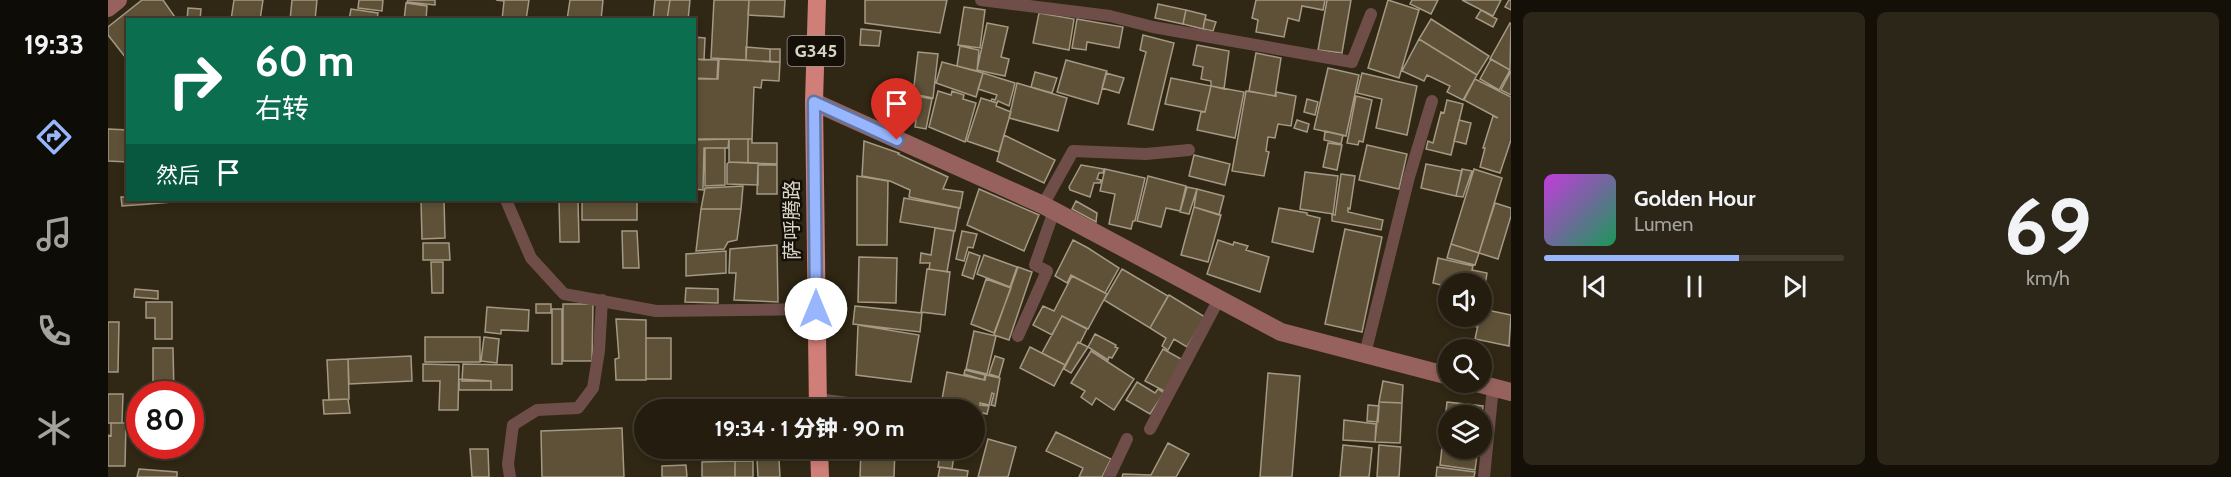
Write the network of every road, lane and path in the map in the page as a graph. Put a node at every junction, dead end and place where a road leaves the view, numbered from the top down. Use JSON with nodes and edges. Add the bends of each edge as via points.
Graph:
{"nodes":[{"id":1,"x":118,"y":0,"type":"edge"},
{"id":2,"x":817,"y":0,"type":"edge"},
{"id":3,"x":981,"y":0,"type":"edge"},
{"id":4,"x":108,"y":8,"type":"edge"},
{"id":5,"x":1371,"y":14,"type":"dead end"},
{"id":6,"x":814,"y":102,"type":"junction"},
{"id":7,"x":1432,"y":102,"type":"dead end"},
{"id":8,"x":1189,"y":150,"type":"dead end"},
{"id":9,"x":506,"y":201,"type":"edge"},
{"id":10,"x":1049,"y":208,"type":"junction"},
{"id":11,"x":1219,"y":299,"type":"junction"},
{"id":12,"x":602,"y":300,"type":"junction"},
{"id":13,"x":816,"y":309,"type":"junction"},
{"id":14,"x":1018,"y":336,"type":"dead end"},
{"id":15,"x":1365,"y":354,"type":"junction"},
{"id":16,"x":1438,"y":373,"type":"edge"},
{"id":17,"x":1493,"y":387,"type":"joint"},
{"id":18,"x":1511,"y":392,"type":"edge"},
{"id":19,"x":818,"y":399,"type":"edge"},
{"id":20,"x":1150,"y":429,"type":"dead end"},
{"id":21,"x":1126,"y":439,"type":"dead end"},
{"id":22,"x":819,"y":459,"type":"edge"},
{"id":23,"x":510,"y":477,"type":"edge"},
{"id":24,"x":820,"y":477,"type":"edge"},
{"id":25,"x":1109,"y":477,"type":"edge"},
{"id":26,"x":1484,"y":477,"type":"edge"}],
"edges":[{"from":1,"to":4,"type":"street"},
{"from":2,"to":6,"type":"highway","number":"G345"},
{"from":3,"to":5,"type":"lane","via":[[1110,16],[1352,62]]},
{"from":6,"to":10,"type":"street"},
{"from":6,"to":13,"type":"highway","name":"萨呼腾路","number":"G345"},
{"from":7,"to":15,"type":"lane"},
{"from":8,"to":10,"type":"lane","via":[[1146,154],[1073,151]]},
{"from":9,"to":12,"type":"lane","via":[[531,258],[564,294]]},
{"from":10,"to":11,"type":"street"},
{"from":10,"to":14,"type":"lane","via":[[1035,265],[1047,271]]},
{"from":11,"to":15,"type":"street","via":[[1281,332]]},
{"from":11,"to":20,"type":"lane"},
{"from":12,"to":13,"type":"lane","via":[[656,310]]},
{"from":12,"to":23,"type":"lane","via":[[593,388],[578,408],[537,410],[513,425]]},
{"from":13,"to":19,"type":"highway","name":"萨呼腾路","number":"G345"},
{"from":15,"to":16,"type":"street"},
{"from":17,"to":18,"type":"street"},
{"from":17,"to":26,"type":"lane"},
{"from":21,"to":25,"type":"lane"},
{"from":22,"to":24,"type":"highway"}]}
